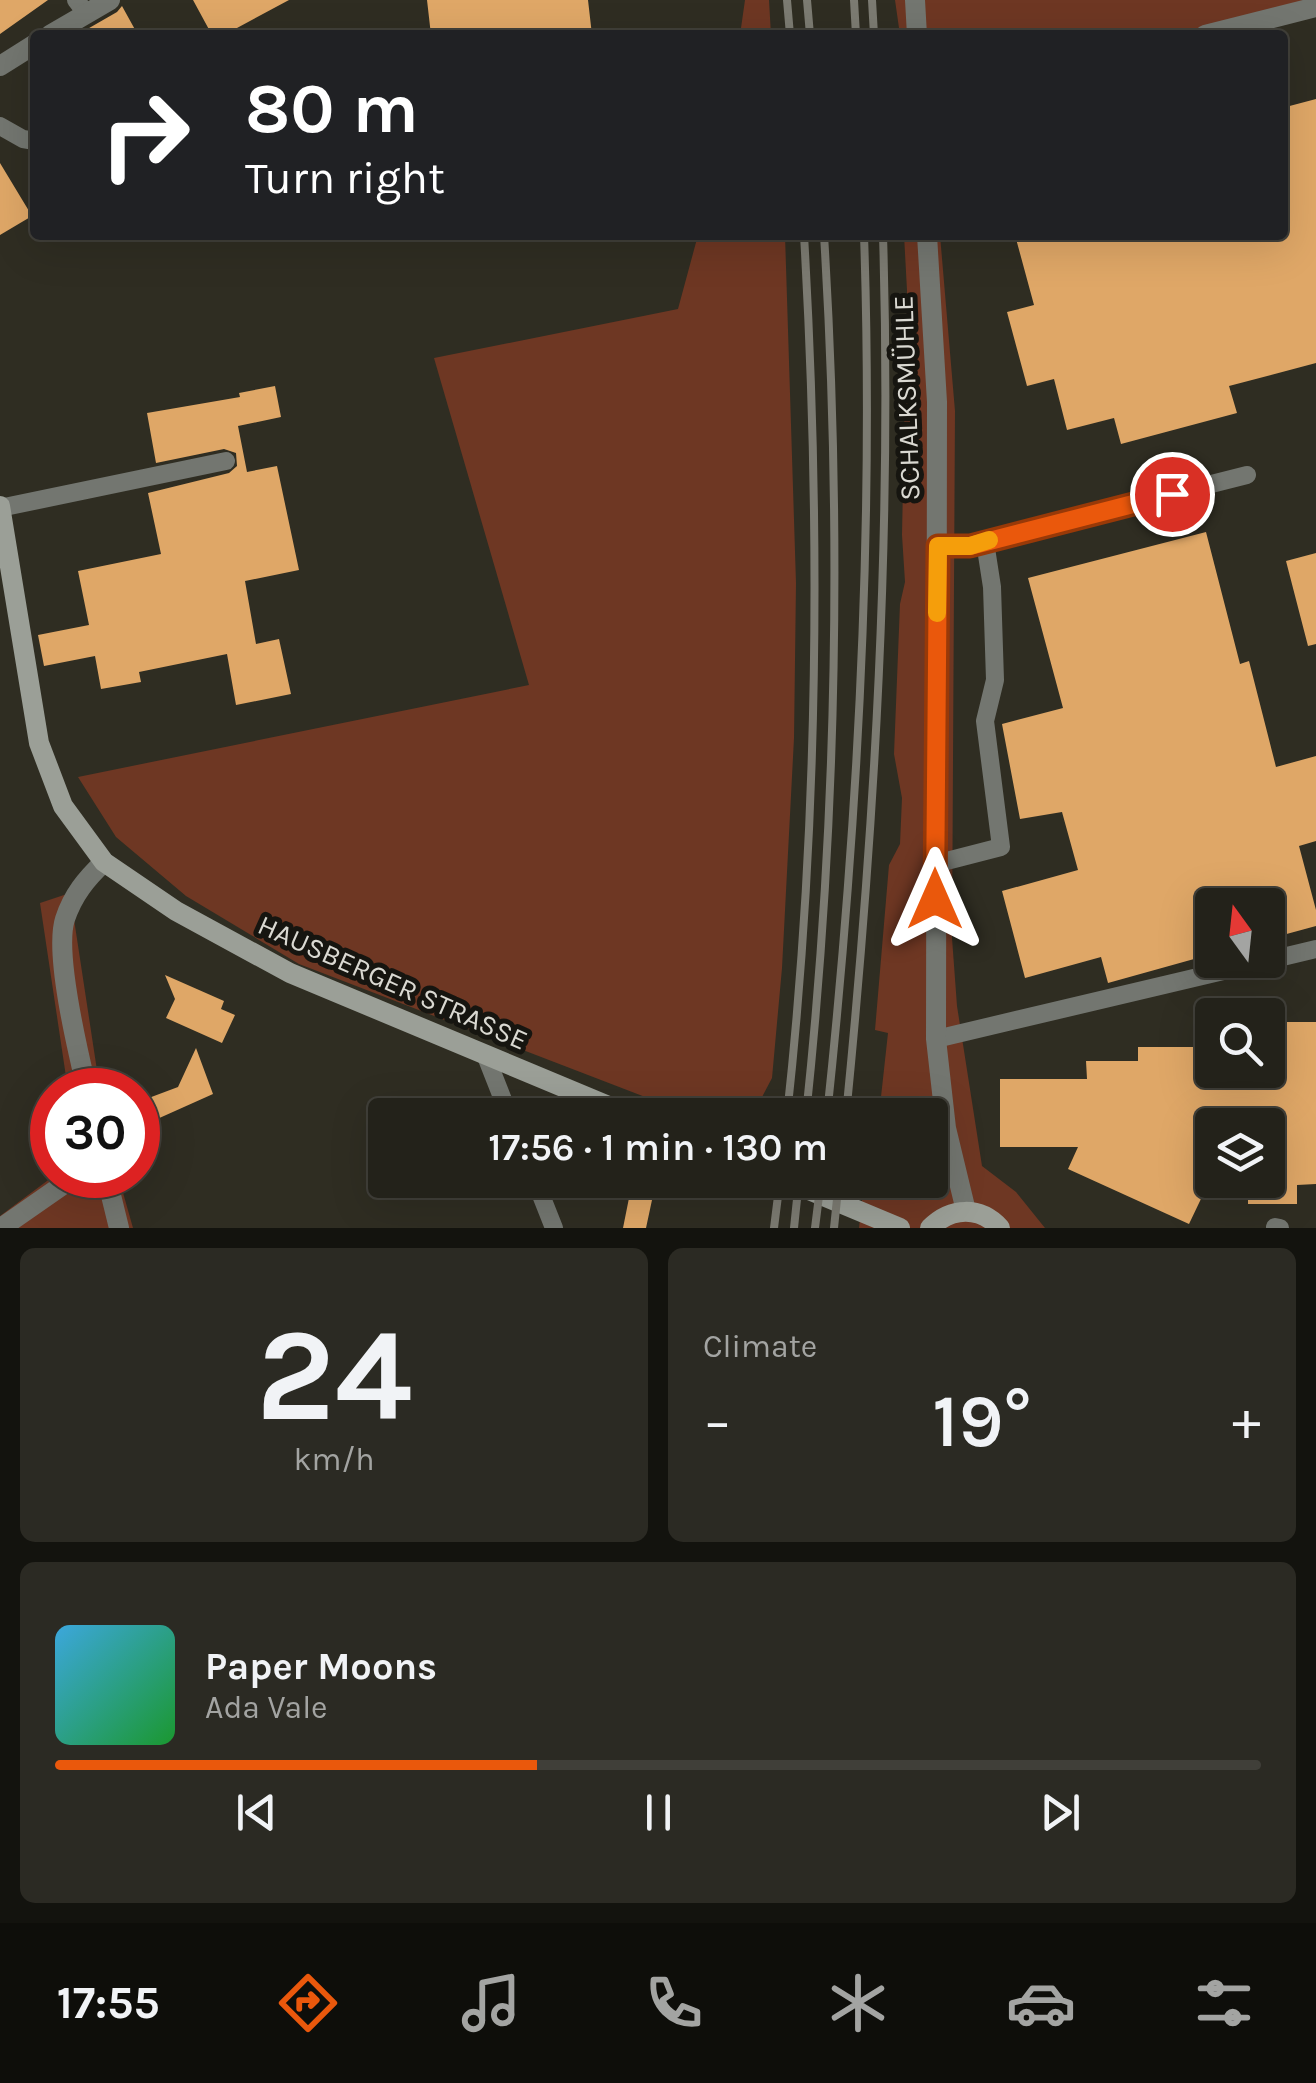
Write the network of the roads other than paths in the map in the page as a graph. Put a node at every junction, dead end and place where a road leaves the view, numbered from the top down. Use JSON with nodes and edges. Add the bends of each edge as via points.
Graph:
{"nodes":[{"id":1,"x":110,"y":0,"type":"edge"},
{"id":2,"x":915,"y":0,"type":"edge"},
{"id":3,"x":81,"y":7,"type":"edge"},
{"id":4,"x":1316,"y":7,"type":"edge"},
{"id":5,"x":56,"y":30,"type":"edge"},
{"id":6,"x":916,"y":30,"type":"edge"},
{"id":7,"x":1225,"y":30,"type":"edge"},
{"id":8,"x":30,"y":47,"type":"edge"},
{"id":9,"x":0,"y":66,"type":"edge"},
{"id":10,"x":0,"y":126,"type":"edge"},
{"id":11,"x":30,"y":140,"type":"edge"},
{"id":12,"x":927,"y":240,"type":"edge"},
{"id":13,"x":226,"y":460,"type":"dead end"},
{"id":14,"x":1247,"y":476,"type":"dead end"},
{"id":15,"x":0,"y":507,"type":"edge"},
{"id":16,"x":985,"y":542,"type":"junction"},
{"id":17,"x":938,"y":546,"type":"junction"},
{"id":18,"x":104,"y":862,"type":"junction"},
{"id":19,"x":935,"y":864,"type":"junction"},
{"id":20,"x":1316,"y":949,"type":"edge"},
{"id":21,"x":936,"y":1039,"type":"junction"},
{"id":22,"x":485,"y":1054,"type":"junction"},
{"id":23,"x":83,"y":1068,"type":"edge"},
{"id":24,"x":502,"y":1098,"type":"edge"},
{"id":25,"x":590,"y":1098,"type":"edge"},
{"id":26,"x":44,"y":1198,"type":"edge"},
{"id":27,"x":112,"y":1198,"type":"edge"},
{"id":28,"x":542,"y":1198,"type":"edge"},
{"id":29,"x":828,"y":1198,"type":"edge"},
{"id":30,"x":966,"y":1211,"type":"junction"},
{"id":31,"x":1,"y":1228,"type":"edge"},
{"id":32,"x":119,"y":1228,"type":"edge"},
{"id":33,"x":554,"y":1228,"type":"edge"},
{"id":34,"x":900,"y":1228,"type":"edge"},
{"id":35,"x":930,"y":1228,"type":"edge"},
{"id":36,"x":1000,"y":1228,"type":"edge"}],
"edges":[{"from":1,"to":3,"type":"street"},
{"from":2,"to":6,"type":"street"},
{"from":3,"to":5,"type":"street"},
{"from":4,"to":7,"type":"street"},
{"from":8,"to":9,"type":"street"},
{"from":10,"to":11,"type":"lane"},
{"from":12,"to":17,"type":"street","name":"SCHALKSMÜHLE"},
{"from":13,"to":15,"type":"lane"},
{"from":14,"to":16,"type":"lane"},
{"from":15,"to":18,"type":"main road","name":"HAUSBERGER STRASSE","via":[[39,743],[63,806]]},
{"from":16,"to":17,"type":"lane"},
{"from":16,"to":19,"type":"lane","via":[[995,680],[985,722],[1001,847]]},
{"from":17,"to":19,"type":"street","name":"SCHALKSMÜHLE"},
{"from":18,"to":22,"type":"main road","name":"HAUSBERGER STRASSE","via":[[290,973]]},
{"from":18,"to":23,"type":"street","via":[[82,883],[64,922],[62,956]]},
{"from":19,"to":21,"type":"street","name":"SCHALKSMÜHLE"},
{"from":20,"to":21,"type":"lane"},
{"from":21,"to":30,"type":"street","name":"SCHALKSMÜHLE","via":[[946,1128]]},
{"from":22,"to":24,"type":"lane"},
{"from":22,"to":25,"type":"main road","name":"HAUSBERGER STRASSE"},
{"from":26,"to":31,"type":"street"},
{"from":27,"to":32,"type":"street"},
{"from":28,"to":33,"type":"lane"},
{"from":29,"to":34,"type":"main road"},
{"from":30,"to":35,"type":"main road"},
{"from":30,"to":36,"type":"main road"}]}
